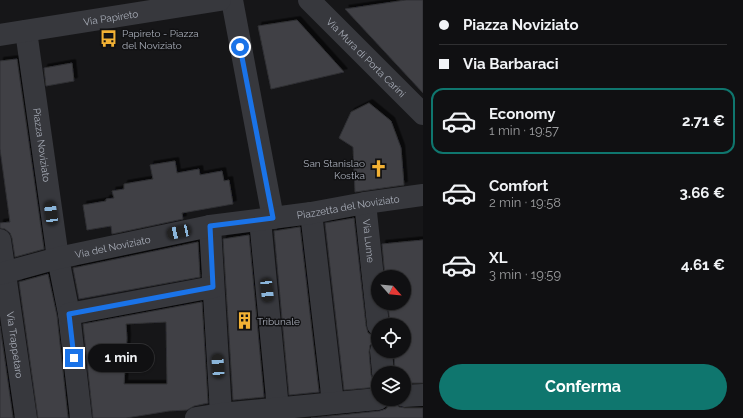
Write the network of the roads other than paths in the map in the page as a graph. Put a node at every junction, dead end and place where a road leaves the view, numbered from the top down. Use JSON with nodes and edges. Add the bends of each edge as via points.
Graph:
{"nodes":[{"id":1,"x":220,"y":0,"type":"edge"},
{"id":2,"x":232,"y":0,"type":"edge"},
{"id":3,"x":309,"y":0,"type":"edge"},
{"id":4,"x":26,"y":31,"type":"junction"},
{"id":5,"x":0,"y":35,"type":"edge"},
{"id":6,"x":423,"y":114,"type":"edge"},
{"id":7,"x":423,"y":195,"type":"edge"},
{"id":8,"x":365,"y":203,"type":"junction"},
{"id":9,"x":311,"y":213,"type":"junction"},
{"id":10,"x":266,"y":219,"type":"junction"},
{"id":11,"x":210,"y":226,"type":"junction"},
{"id":12,"x":0,"y":240,"type":"edge"},
{"id":13,"x":58,"y":258,"type":"junction"},
{"id":14,"x":2,"y":273,"type":"edge"},
{"id":15,"x":213,"y":287,"type":"junction"},
{"id":16,"x":69,"y":314,"type":"junction"},
{"id":17,"x":377,"y":318,"type":"edge"},
{"id":18,"x":423,"y":394,"type":"edge"},
{"id":19,"x":411,"y":395,"type":"edge"},
{"id":20,"x":371,"y":400,"type":"edge"},
{"id":21,"x":333,"y":403,"type":"junction"},
{"id":22,"x":278,"y":409,"type":"junction"},
{"id":23,"x":209,"y":417,"type":"edge"},
{"id":24,"x":26,"y":418,"type":"edge"},
{"id":25,"x":81,"y":418,"type":"edge"}],
"edges":[{"from":1,"to":4,"type":"street","name":"Via Papireto"},
{"from":2,"to":10,"type":"street"},
{"from":3,"to":6,"type":"street","name":"Via Mura di Porta Carini"},
{"from":4,"to":5,"type":"street","name":"Via Papireto"},
{"from":4,"to":13,"type":"street","name":"Piazza Noviziato"},
{"from":7,"to":8,"type":"street","name":"Piazzetta del Noviziato"},
{"from":8,"to":9,"type":"street","name":"Piazzetta del Noviziato"},
{"from":8,"to":17,"type":"street","name":"Via Lume"},
{"from":9,"to":10,"type":"street","name":"Piazzetta del Noviziato"},
{"from":9,"to":21,"type":"street"},
{"from":10,"to":11,"type":"street","name":"Via del Noviziato"},
{"from":10,"to":22,"type":"street"},
{"from":11,"to":13,"type":"street","name":"Via del Noviziato"},
{"from":11,"to":15,"type":"street"},
{"from":12,"to":14,"type":"street","name":"Via Trappetaro"},
{"from":13,"to":14,"type":"street","name":"Via del Noviziato"},
{"from":13,"to":16,"type":"street","name":"Piazza Noviziato"},
{"from":14,"to":24,"type":"street","name":"Via Trappetaro"},
{"from":15,"to":16,"type":"street"},
{"from":15,"to":23,"type":"street"},
{"from":16,"to":25,"type":"street","name":"Piazza Noviziato"},
{"from":18,"to":19,"type":"street"},
{"from":20,"to":21,"type":"street"},
{"from":21,"to":22,"type":"street"},
{"from":22,"to":23,"type":"street"}]}
